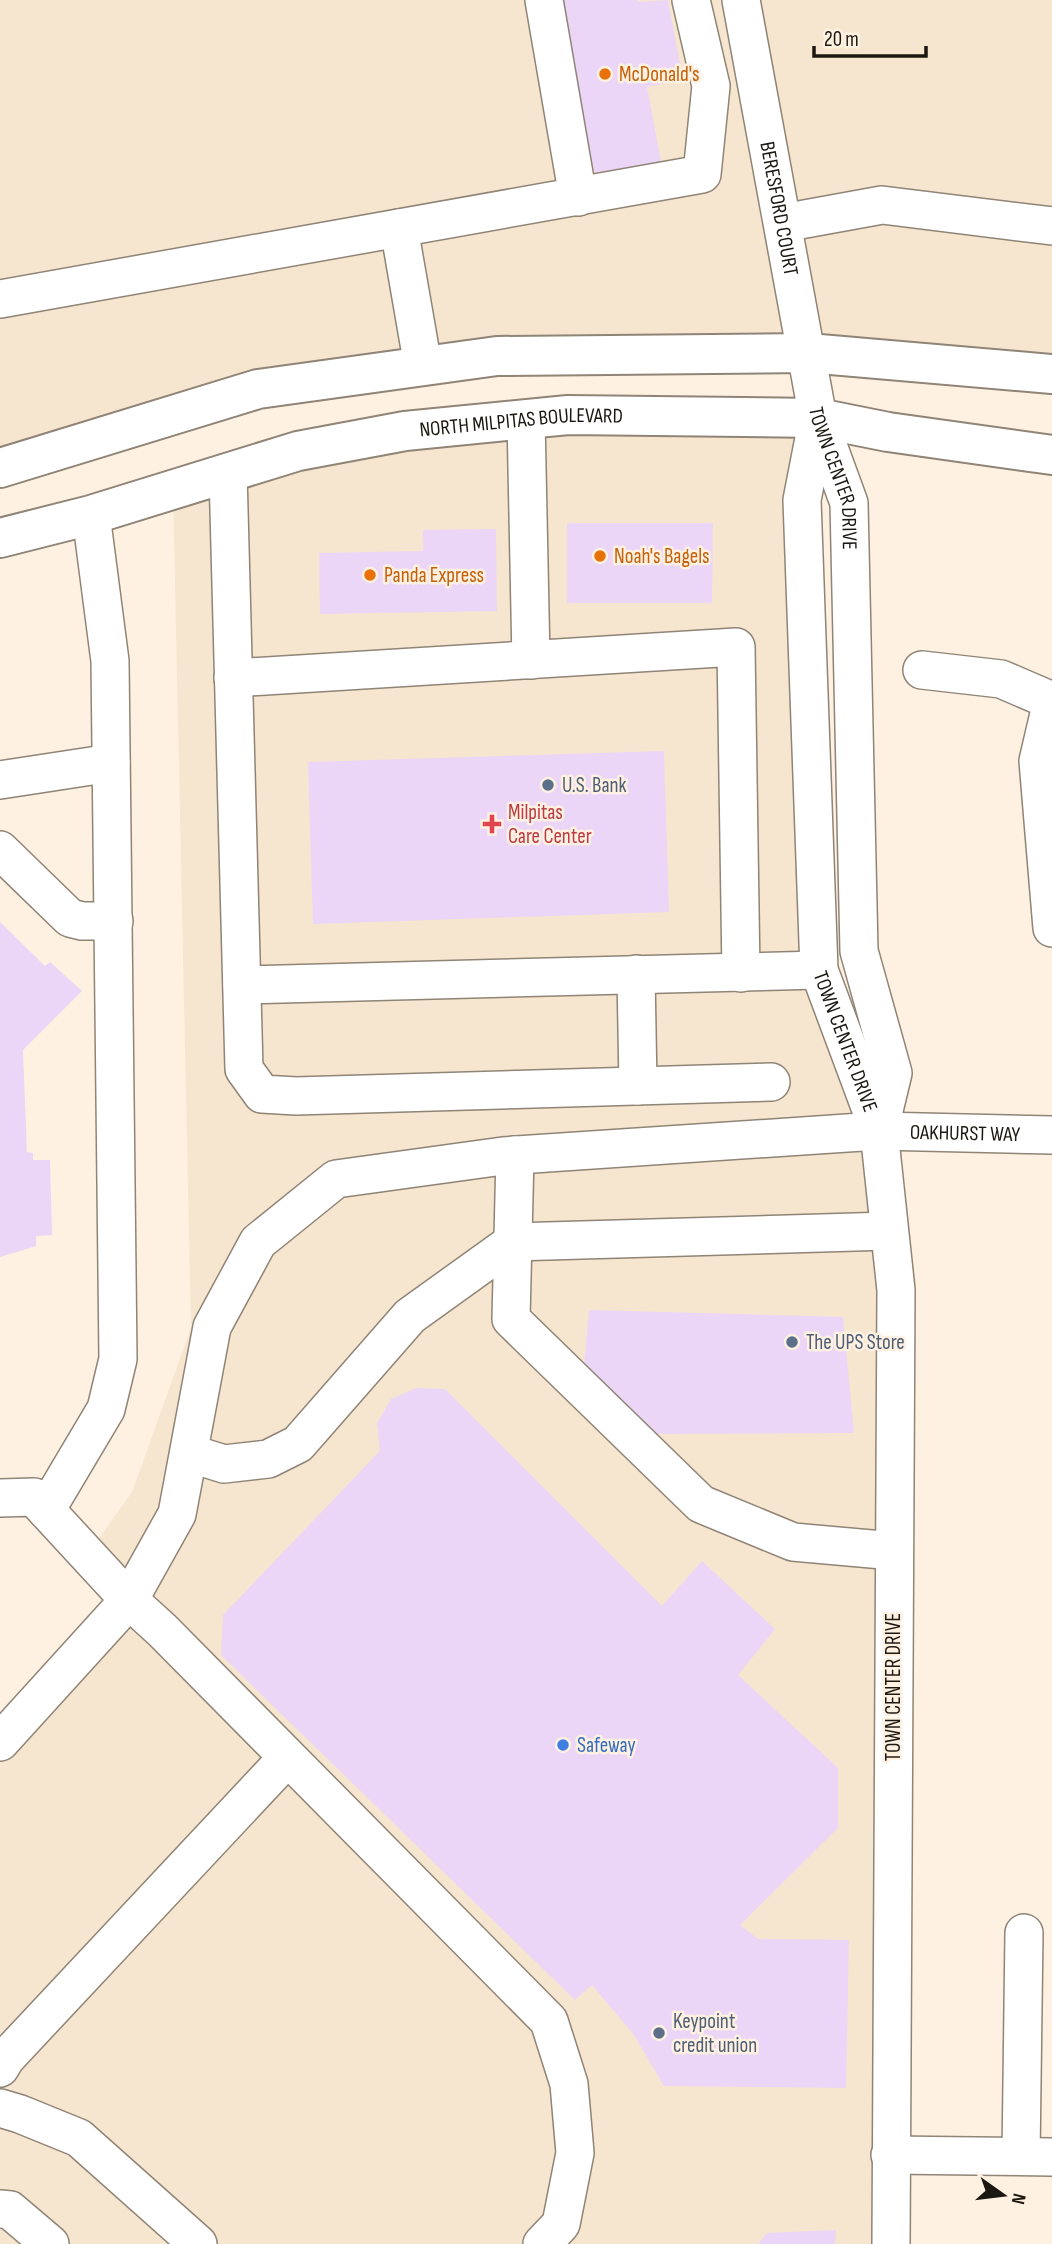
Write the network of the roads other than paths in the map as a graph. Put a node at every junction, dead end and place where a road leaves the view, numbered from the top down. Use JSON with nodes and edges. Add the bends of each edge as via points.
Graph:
{"nodes":[{"id":1,"x":544,"y":0,"type":"edge"},
{"id":2,"x":741,"y":0,"type":"edge"},
{"id":3,"x":692,"y":7,"type":"edge"},
{"id":4,"x":578,"y":197,"type":"junction"},
{"id":5,"x":783,"y":223,"type":"junction"},
{"id":6,"x":1052,"y":226,"type":"edge"},
{"id":7,"x":399,"y":228,"type":"junction"},
{"id":8,"x":0,"y":299,"type":"edge"},
{"id":9,"x":808,"y":353,"type":"junction"},
{"id":10,"x":423,"y":366,"type":"junction"},
{"id":11,"x":1052,"y":374,"type":"edge"},
{"id":12,"x":818,"y":418,"type":"junction"},
{"id":13,"x":526,"y":419,"type":"junction"},
{"id":14,"x":1052,"y":455,"type":"edge"},
{"id":15,"x":0,"y":468,"type":"edge"},
{"id":16,"x":228,"y":472,"type":"junction"},
{"id":17,"x":91,"y":515,"type":"junction"},
{"id":18,"x":0,"y":538,"type":"edge"},
{"id":19,"x":531,"y":660,"type":"junction"},
{"id":20,"x":922,"y":670,"type":"dead end"},
{"id":21,"x":233,"y":678,"type":"junction"},
{"id":22,"x":1052,"y":701,"type":"edge"},
{"id":23,"x":111,"y":763,"type":"junction"},
{"id":24,"x":0,"y":780,"type":"edge"},
{"id":25,"x":0,"y":849,"type":"edge"},
{"id":26,"x":114,"y":921,"type":"junction"},
{"id":27,"x":1052,"y":928,"type":"edge"},
{"id":28,"x":818,"y":970,"type":"junction"},
{"id":29,"x":741,"y":973,"type":"junction"},
{"id":30,"x":636,"y":974,"type":"junction"},
{"id":31,"x":242,"y":985,"type":"junction"},
{"id":32,"x":771,"y":1082,"type":"dead end"},
{"id":33,"x":638,"y":1086,"type":"junction"},
{"id":34,"x":879,"y":1131,"type":"junction"},
{"id":35,"x":1052,"y":1135,"type":"edge"},
{"id":36,"x":515,"y":1155,"type":"junction"},
{"id":37,"x":889,"y":1231,"type":"junction"},
{"id":38,"x":513,"y":1242,"type":"junction"},
{"id":39,"x":188,"y":1453,"type":"junction"},
{"id":40,"x":0,"y":1498,"type":"edge"},
{"id":41,"x":46,"y":1510,"type":"junction"},
{"id":42,"x":894,"y":1551,"type":"junction"},
{"id":43,"x":129,"y":1600,"type":"junction"},
{"id":44,"x":0,"y":1742,"type":"edge"},
{"id":45,"x":287,"y":1758,"type":"junction"},
{"id":46,"x":1024,"y":1933,"type":"dead end"},
{"id":47,"x":0,"y":2068,"type":"edge"},
{"id":48,"x":0,"y":2108,"type":"edge"},
{"id":49,"x":890,"y":2155,"type":"junction"},
{"id":50,"x":1036,"y":2156,"type":"edge"},
{"id":51,"x":0,"y":2209,"type":"edge"},
{"id":52,"x":50,"y":2244,"type":"edge"},
{"id":53,"x":198,"y":2244,"type":"edge"},
{"id":54,"x":542,"y":2244,"type":"edge"},
{"id":55,"x":891,"y":2244,"type":"edge"}],
"edges":[{"from":1,"to":4,"type":"street"},
{"from":2,"to":5,"type":"street","name":"BERESFORD COURT"},
{"from":3,"to":4,"type":"street","via":[[711,86],[702,174]]},
{"from":4,"to":7,"type":"street"},
{"from":5,"to":6,"type":"street","via":[[882,205]]},
{"from":5,"to":9,"type":"street","name":"BERESFORD COURT"},
{"from":7,"to":8,"type":"street"},
{"from":7,"to":10,"type":"street"},
{"from":9,"to":10,"type":"main road","via":[[497,356]]},
{"from":9,"to":11,"type":"main road"},
{"from":9,"to":12,"type":"street","name":"BERESFORD COURT"},
{"from":10,"to":15,"type":"main road","via":[[258,388]]},
{"from":12,"to":13,"type":"main road","name":"NORTH MILPITAS BOULEVARD","via":[[568,415]]},
{"from":12,"to":14,"type":"main road","name":"NORTH MILPITAS BOULEVARD"},
{"from":12,"to":28,"type":"street","name":"TOWN CENTER DRIVE","via":[[802,500]]},
{"from":12,"to":34,"type":"street","name":"TOWN CENTER DRIVE","via":[[849,503],[859,951],[893,1073]]},
{"from":13,"to":16,"type":"main road","name":"NORTH MILPITAS BOULEVARD","via":[[405,431],[298,451]]},
{"from":13,"to":19,"type":"street"},
{"from":16,"to":17,"type":"main road","name":"NORTH MILPITAS BOULEVARD"},
{"from":16,"to":21,"type":"street"},
{"from":17,"to":18,"type":"main road","name":"NORTH MILPITAS BOULEVARD"},
{"from":17,"to":23,"type":"street","via":[[110,661]]},
{"from":19,"to":21,"type":"street"},
{"from":19,"to":29,"type":"street","via":[[736,647]]},
{"from":20,"to":22,"type":"street","via":[[1001,679]]},
{"from":21,"to":31,"type":"street"},
{"from":22,"to":27,"type":"street","via":[[1038,761]]},
{"from":23,"to":24,"type":"street"},
{"from":23,"to":26,"type":"street"},
{"from":25,"to":26,"type":"street","via":[[70,918]]},
{"from":26,"to":41,"type":"street","via":[[118,1359],[106,1409]]},
{"from":28,"to":29,"type":"street"},
{"from":28,"to":34,"type":"street","name":"TOWN CENTER DRIVE"},
{"from":29,"to":30,"type":"street"},
{"from":30,"to":31,"type":"street"},
{"from":30,"to":33,"type":"street"},
{"from":31,"to":33,"type":"street","via":[[244,1069],[262,1094],[296,1097]]},
{"from":32,"to":33,"type":"street"},
{"from":34,"to":35,"type":"street","name":"OAKHURST WAY"},
{"from":34,"to":36,"type":"street","name":"OAKHURST WAY"},
{"from":34,"to":37,"type":"street","name":"TOWN CENTER DRIVE"},
{"from":36,"to":38,"type":"street"},
{"from":36,"to":39,"type":"street","name":"OAKHURST WAY","via":[[336,1179],[258,1242],[212,1327]]},
{"from":37,"to":38,"type":"street"},
{"from":37,"to":42,"type":"street","name":"TOWN CENTER DRIVE","via":[[895,1290]]},
{"from":38,"to":39,"type":"street","via":[[410,1316],[298,1444],[268,1459],[224,1464]]},
{"from":38,"to":42,"type":"street","via":[[511,1319],[701,1504],[793,1542]]},
{"from":39,"to":43,"type":"street","name":"OAKHURST WAY","via":[[177,1514]]},
{"from":40,"to":41,"type":"street","via":[[34,1497]]},
{"from":41,"to":43,"type":"street"},
{"from":42,"to":49,"type":"street","name":"TOWN CENTER DRIVE"},
{"from":43,"to":44,"type":"street","name":"OAKHURST WAY"},
{"from":43,"to":45,"type":"street"},
{"from":45,"to":47,"type":"street"},
{"from":45,"to":54,"type":"street","via":[[549,2021],[569,2084],[575,2153],[561,2224]]},
{"from":46,"to":50,"type":"street"},
{"from":48,"to":53,"type":"street","via":[[79,2138]]},
{"from":49,"to":50,"type":"street"},
{"from":49,"to":55,"type":"street","name":"TOWN CENTER DRIVE"},
{"from":51,"to":52,"type":"street","via":[[10,2210]]}]}
